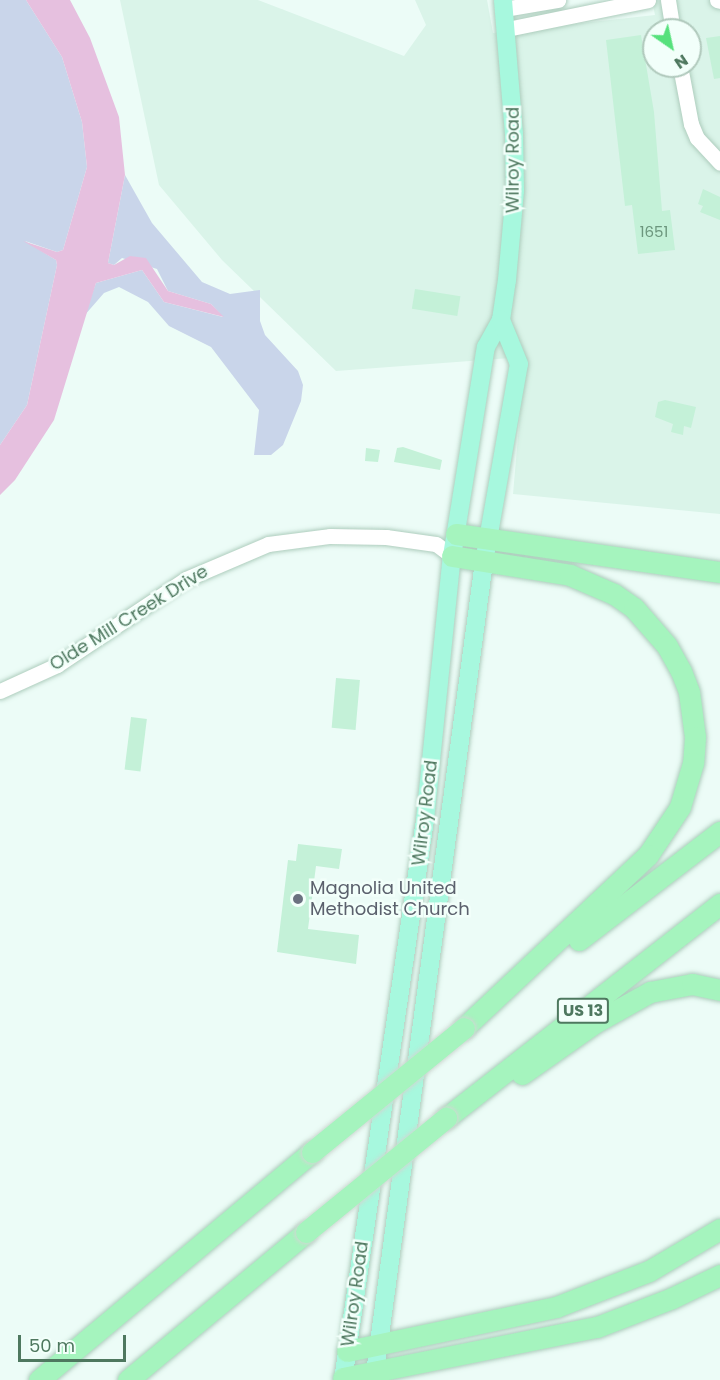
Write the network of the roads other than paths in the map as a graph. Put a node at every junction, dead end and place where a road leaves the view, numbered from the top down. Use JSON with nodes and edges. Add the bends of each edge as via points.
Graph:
{"nodes":[{"id":1,"x":558,"y":0,"type":"edge"},
{"id":2,"x":648,"y":0,"type":"edge"},
{"id":3,"x":668,"y":0,"type":"edge"},
{"id":4,"x":504,"y":4,"type":"edge"},
{"id":5,"x":671,"y":18,"type":"edge"},
{"id":6,"x":507,"y":29,"type":"junction"},
{"id":7,"x":682,"y":78,"type":"edge"},
{"id":8,"x":720,"y":162,"type":"edge"},
{"id":9,"x":501,"y":320,"type":"junction"},
{"id":10,"x":456,"y":534,"type":"junction"},
{"id":11,"x":489,"y":539,"type":"junction"},
{"id":12,"x":444,"y":550,"type":"junction"},
{"id":13,"x":484,"y":562,"type":"junction"},
{"id":14,"x":720,"y":572,"type":"edge"},
{"id":15,"x":0,"y":691,"type":"edge"},
{"id":16,"x":720,"y":832,"type":"edge"},
{"id":17,"x":720,"y":904,"type":"edge"},
{"id":18,"x":720,"y":990,"type":"edge"},
{"id":19,"x":464,"y":1028,"type":"junction"},
{"id":20,"x":446,"y":1118,"type":"junction"},
{"id":21,"x":720,"y":1229,"type":"edge"},
{"id":22,"x":720,"y":1275,"type":"edge"},
{"id":23,"x":376,"y":1346,"type":"junction"},
{"id":24,"x":347,"y":1351,"type":"junction"},
{"id":25,"x":44,"y":1376,"type":"edge"},
{"id":26,"x":374,"y":1377,"type":"edge"},
{"id":27,"x":343,"y":1379,"type":"edge"},
{"id":28,"x":128,"y":1380,"type":"edge"}],
"edges":[{"from":1,"to":4,"type":"street"},
{"from":2,"to":6,"type":"street"},
{"from":3,"to":5,"type":"street"},
{"from":4,"to":6,"type":"main road","name":"Wilroy Road"},
{"from":6,"to":9,"type":"main road","name":"Wilroy Road","via":[[515,192]]},
{"from":7,"to":8,"type":"street","via":[[697,138]]},
{"from":9,"to":10,"type":"main road","name":"Wilroy Road","via":[[486,347]]},
{"from":9,"to":11,"type":"main road","name":"Wilroy Road","via":[[519,364]]},
{"from":10,"to":11,"type":"highway"},
{"from":10,"to":12,"type":"main road","name":"Wilroy Road"},
{"from":11,"to":13,"type":"main road","name":"Wilroy Road"},
{"from":11,"to":14,"type":"highway"},
{"from":12,"to":13,"type":"highway"},
{"from":12,"to":15,"type":"street","name":"Olde Mill Creek Drive","via":[[330,536],[278,542],[242,552],[186,579],[57,665]]},
{"from":12,"to":24,"type":"main road","name":"Wilroy Road","via":[[425,820]]},
{"from":13,"to":19,"type":"highway","via":[[570,575],[614,594],[634,608],[662,639],[681,670],[691,703],[695,737],[684,797],[648,855]]},
{"from":13,"to":23,"type":"main road","name":"Wilroy Road"},
{"from":16,"to":19,"type":"highway"},
{"from":17,"to":20,"type":"highway","number":"US 13"},
{"from":18,"to":20,"type":"highway","via":[[692,984],[643,995],[492,1093]]},
{"from":19,"to":25,"type":"highway","bridge":true},
{"from":20,"to":28,"type":"highway","number":"US 13","bridge":true},
{"from":21,"to":23,"type":"highway","via":[[649,1271],[556,1307]]},
{"from":22,"to":26,"type":"highway","via":[[597,1327]]},
{"from":23,"to":24,"type":"highway"},
{"from":23,"to":26,"type":"main road","name":"Wilroy Road"},
{"from":24,"to":27,"type":"main road","name":"Wilroy Road"},
{"from":26,"to":27,"type":"highway"}]}
